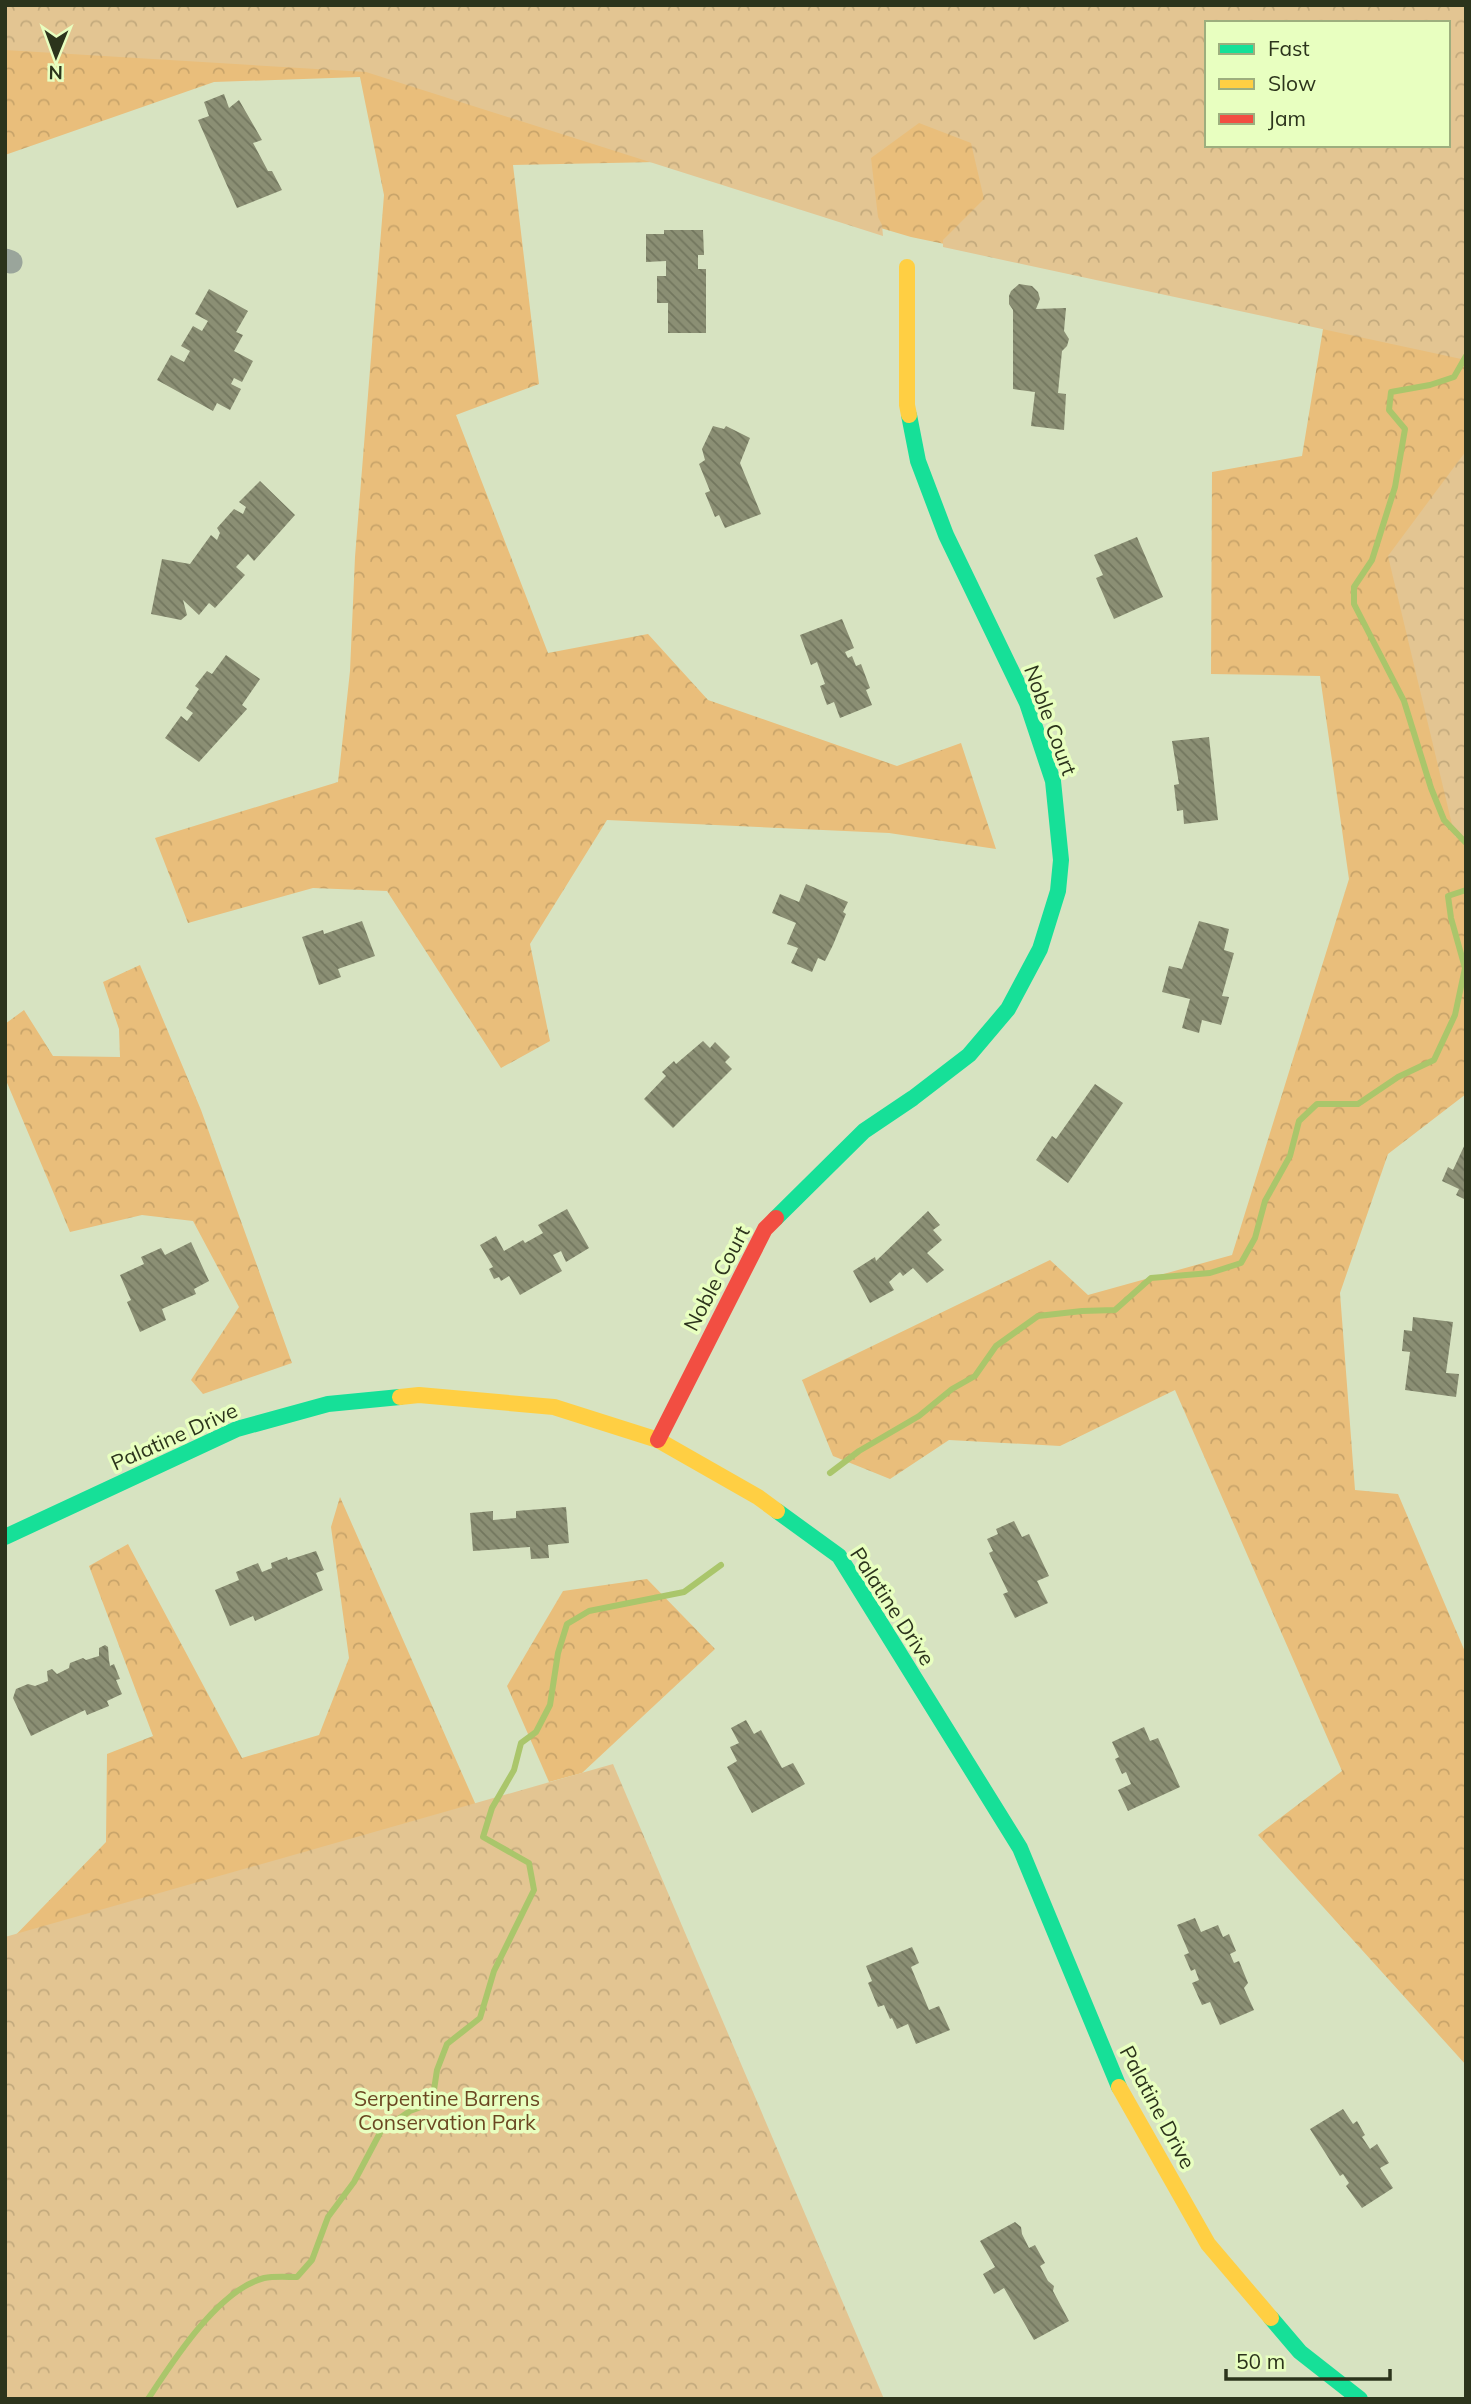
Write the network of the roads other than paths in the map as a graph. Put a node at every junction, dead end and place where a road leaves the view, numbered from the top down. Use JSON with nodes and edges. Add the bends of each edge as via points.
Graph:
{"nodes":[{"id":1,"x":907,"y":267,"type":"dead end"},
{"id":2,"x":658,"y":1440,"type":"junction"},
{"id":3,"x":5,"y":1536,"type":"edge"},
{"id":4,"x":1360,"y":2399,"type":"edge"}],
"edges":[{"from":1,"to":2,"type":"street","name":"Noble Court","via":[[907,405],[918,461],[946,535],[1027,704],[1053,781],[1061,860],[1058,891],[1040,949],[1008,1009],[969,1055],[864,1131],[765,1229]]},
{"from":2,"to":3,"type":"street","name":"Palatine Drive","via":[[554,1407],[419,1395],[328,1404],[237,1429]]},
{"from":2,"to":4,"type":"street","name":"Palatine Drive","via":[[758,1497],[839,1556],[1020,1847],[1119,2087],[1208,2244],[1300,2352]]}]}
